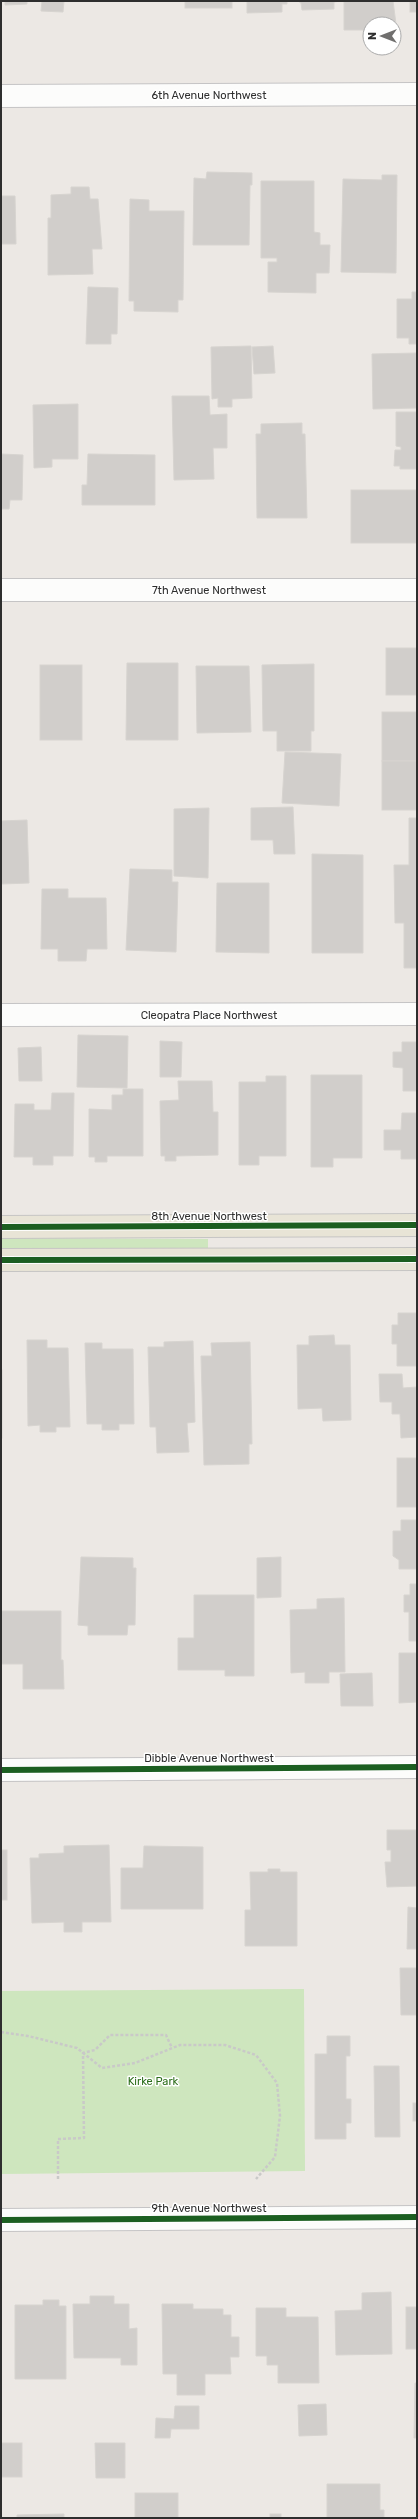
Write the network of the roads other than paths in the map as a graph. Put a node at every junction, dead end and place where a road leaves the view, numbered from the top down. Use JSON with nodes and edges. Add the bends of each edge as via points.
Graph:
{"nodes":[{"id":1,"x":417,"y":94,"type":"edge"},
{"id":2,"x":1,"y":96,"type":"edge"},
{"id":3,"x":1,"y":590,"type":"edge"},
{"id":4,"x":417,"y":590,"type":"edge"},
{"id":5,"x":417,"y":1014,"type":"edge"},
{"id":6,"x":1,"y":1015,"type":"edge"},
{"id":7,"x":417,"y":1225,"type":"edge"},
{"id":8,"x":1,"y":1227,"type":"edge"},
{"id":9,"x":417,"y":1259,"type":"edge"},
{"id":10,"x":1,"y":1260,"type":"edge"},
{"id":11,"x":417,"y":1767,"type":"edge"},
{"id":12,"x":1,"y":1770,"type":"edge"},
{"id":13,"x":417,"y":2217,"type":"edge"},
{"id":14,"x":1,"y":2220,"type":"edge"}],
"edges":[{"from":1,"to":2,"type":"street","name":"6th Avenue Northwest"},
{"from":3,"to":4,"type":"street","name":"7th Avenue Northwest"},
{"from":5,"to":6,"type":"street","name":"Cleopatra Place Northwest"},
{"from":7,"to":8,"type":"main road","name":"8th Avenue Northwest"},
{"from":9,"to":10,"type":"main road"},
{"from":11,"to":12,"type":"street","name":"Dibble Avenue Northwest"},
{"from":13,"to":14,"type":"street","name":"9th Avenue Northwest"}]}
